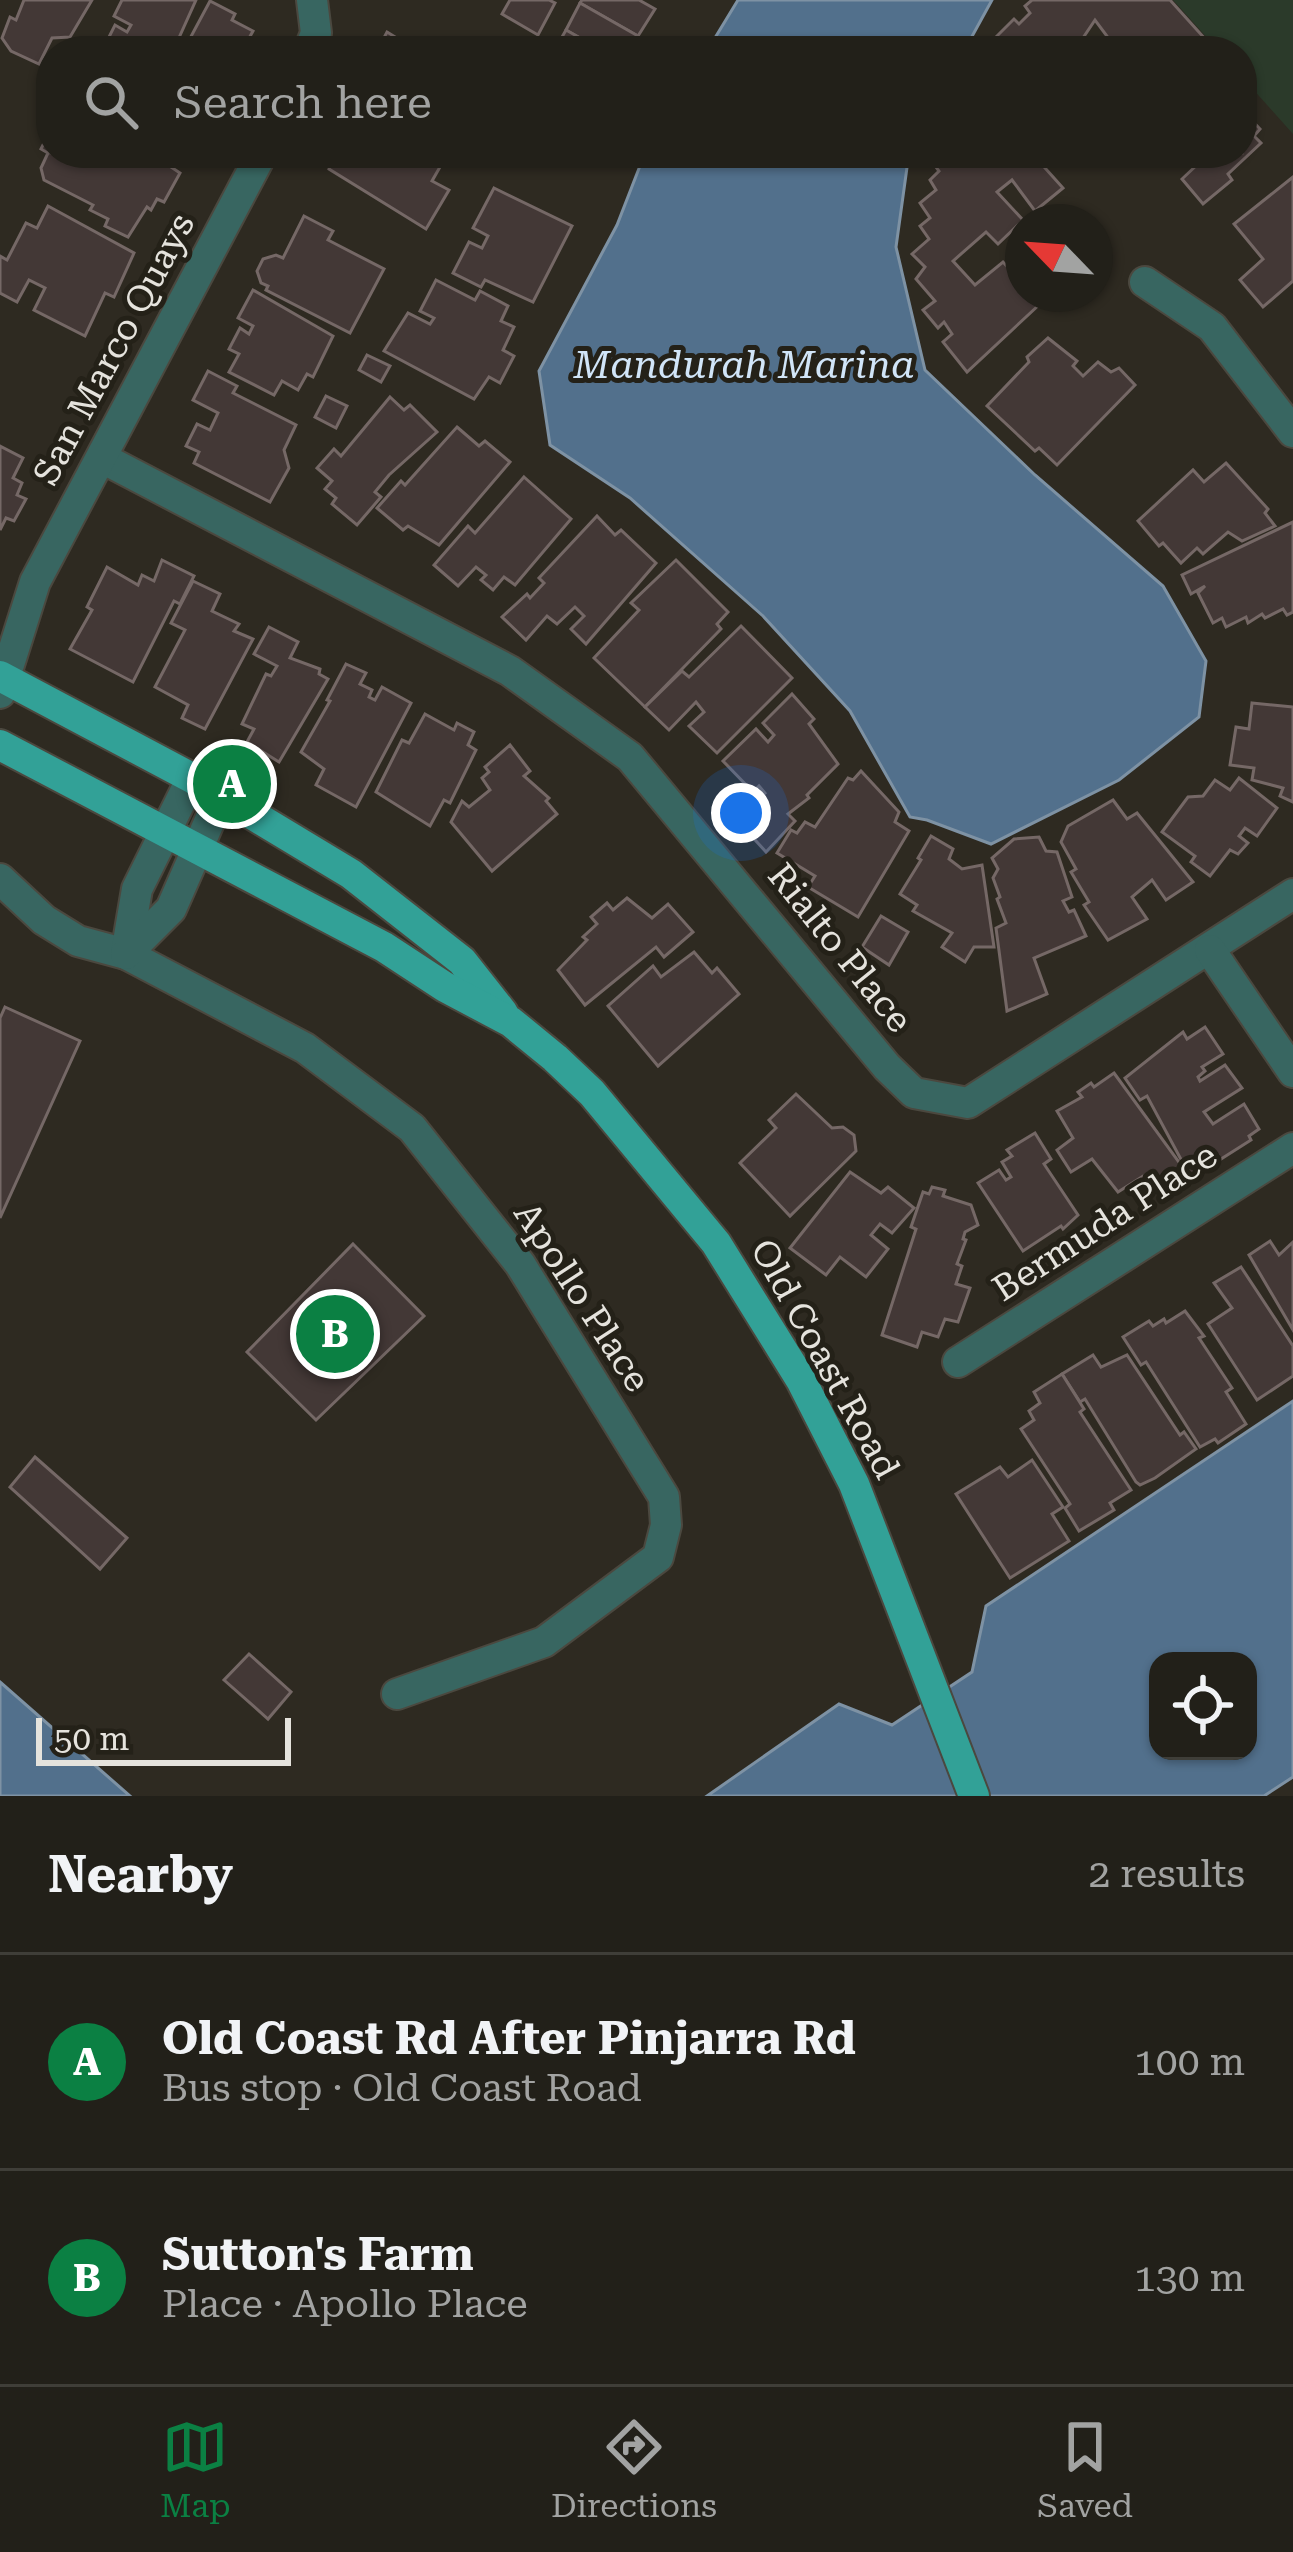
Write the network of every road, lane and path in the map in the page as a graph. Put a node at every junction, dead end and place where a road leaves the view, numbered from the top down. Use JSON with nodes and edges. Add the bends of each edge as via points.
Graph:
{"nodes":[{"id":1,"x":312,"y":0,"type":"edge"},
{"id":2,"x":315,"y":36,"type":"edge"},
{"id":3,"x":254,"y":168,"type":"edge"},
{"id":4,"x":1145,"y":282,"type":"dead end"},
{"id":5,"x":1293,"y":432,"type":"edge"},
{"id":6,"x":102,"y":458,"type":"junction"},
{"id":7,"x":34,"y":582,"type":"junction"},
{"id":8,"x":0,"y":617,"type":"edge"},
{"id":9,"x":2,"y":683,"type":"edge"},
{"id":10,"x":0,"y":745,"type":"edge"},
{"id":11,"x":192,"y":778,"type":"junction"},
{"id":12,"x":221,"y":795,"type":"junction"},
{"id":13,"x":165,"y":831,"type":"junction"},
{"id":14,"x":196,"y":847,"type":"junction"},
{"id":15,"x":0,"y":879,"type":"edge"},
{"id":16,"x":1293,"y":894,"type":"edge"},
{"id":17,"x":1210,"y":950,"type":"junction"},
{"id":18,"x":126,"y":954,"type":"junction"},
{"id":19,"x":511,"y":1022,"type":"junction"},
{"id":20,"x":1293,"y":1072,"type":"edge"},
{"id":21,"x":1293,"y":1148,"type":"edge"},
{"id":22,"x":958,"y":1362,"type":"dead end"},
{"id":23,"x":397,"y":1694,"type":"dead end"},
{"id":24,"x":974,"y":1796,"type":"edge"}],
"edges":[{"from":1,"to":2,"type":"street"},
{"from":3,"to":6,"type":"street","name":"San Marco Quays"},
{"from":4,"to":5,"type":"street","via":[[1212,327]]},
{"from":6,"to":7,"type":"street","name":"San Marco Quays"},
{"from":6,"to":17,"type":"street","name":"Rialto Place","via":[[510,671],[630,757],[914,1094],[968,1103]]},
{"from":7,"to":8,"type":"street","name":"San Marco Quays"},
{"from":7,"to":9,"type":"street","name":"San Marco Quays"},
{"from":9,"to":11,"type":"main road","name":"Old Coast Road"},
{"from":10,"to":13,"type":"main road","name":"Old Coast Road"},
{"from":11,"to":12,"type":"main road","name":"Old Coast Road"},
{"from":11,"to":13,"type":"street"},
{"from":12,"to":14,"type":"street"},
{"from":12,"to":19,"type":"main road","name":"Old Coast Road","via":[[351,874],[443,946]]},
{"from":13,"to":14,"type":"main road","name":"Old Coast Road"},
{"from":13,"to":18,"type":"street","via":[[137,889]]},
{"from":14,"to":18,"type":"street","via":[[171,909]]},
{"from":14,"to":19,"type":"main road","name":"Old Coast Road"},
{"from":15,"to":18,"type":"street","name":"Apollo Place","via":[[44,920]]},
{"from":16,"to":17,"type":"street","name":"Rialto Place"},
{"from":17,"to":20,"type":"street"},
{"from":18,"to":23,"type":"street","name":"Apollo Place","via":[[305,1048],[412,1128],[520,1264],[664,1497],[658,1556],[544,1642]]},
{"from":19,"to":24,"type":"main road","name":"Old Coast Road","via":[[592,1094],[716,1243],[801,1380],[854,1484]]},
{"from":21,"to":22,"type":"street","name":"Bermuda Place"}]}
